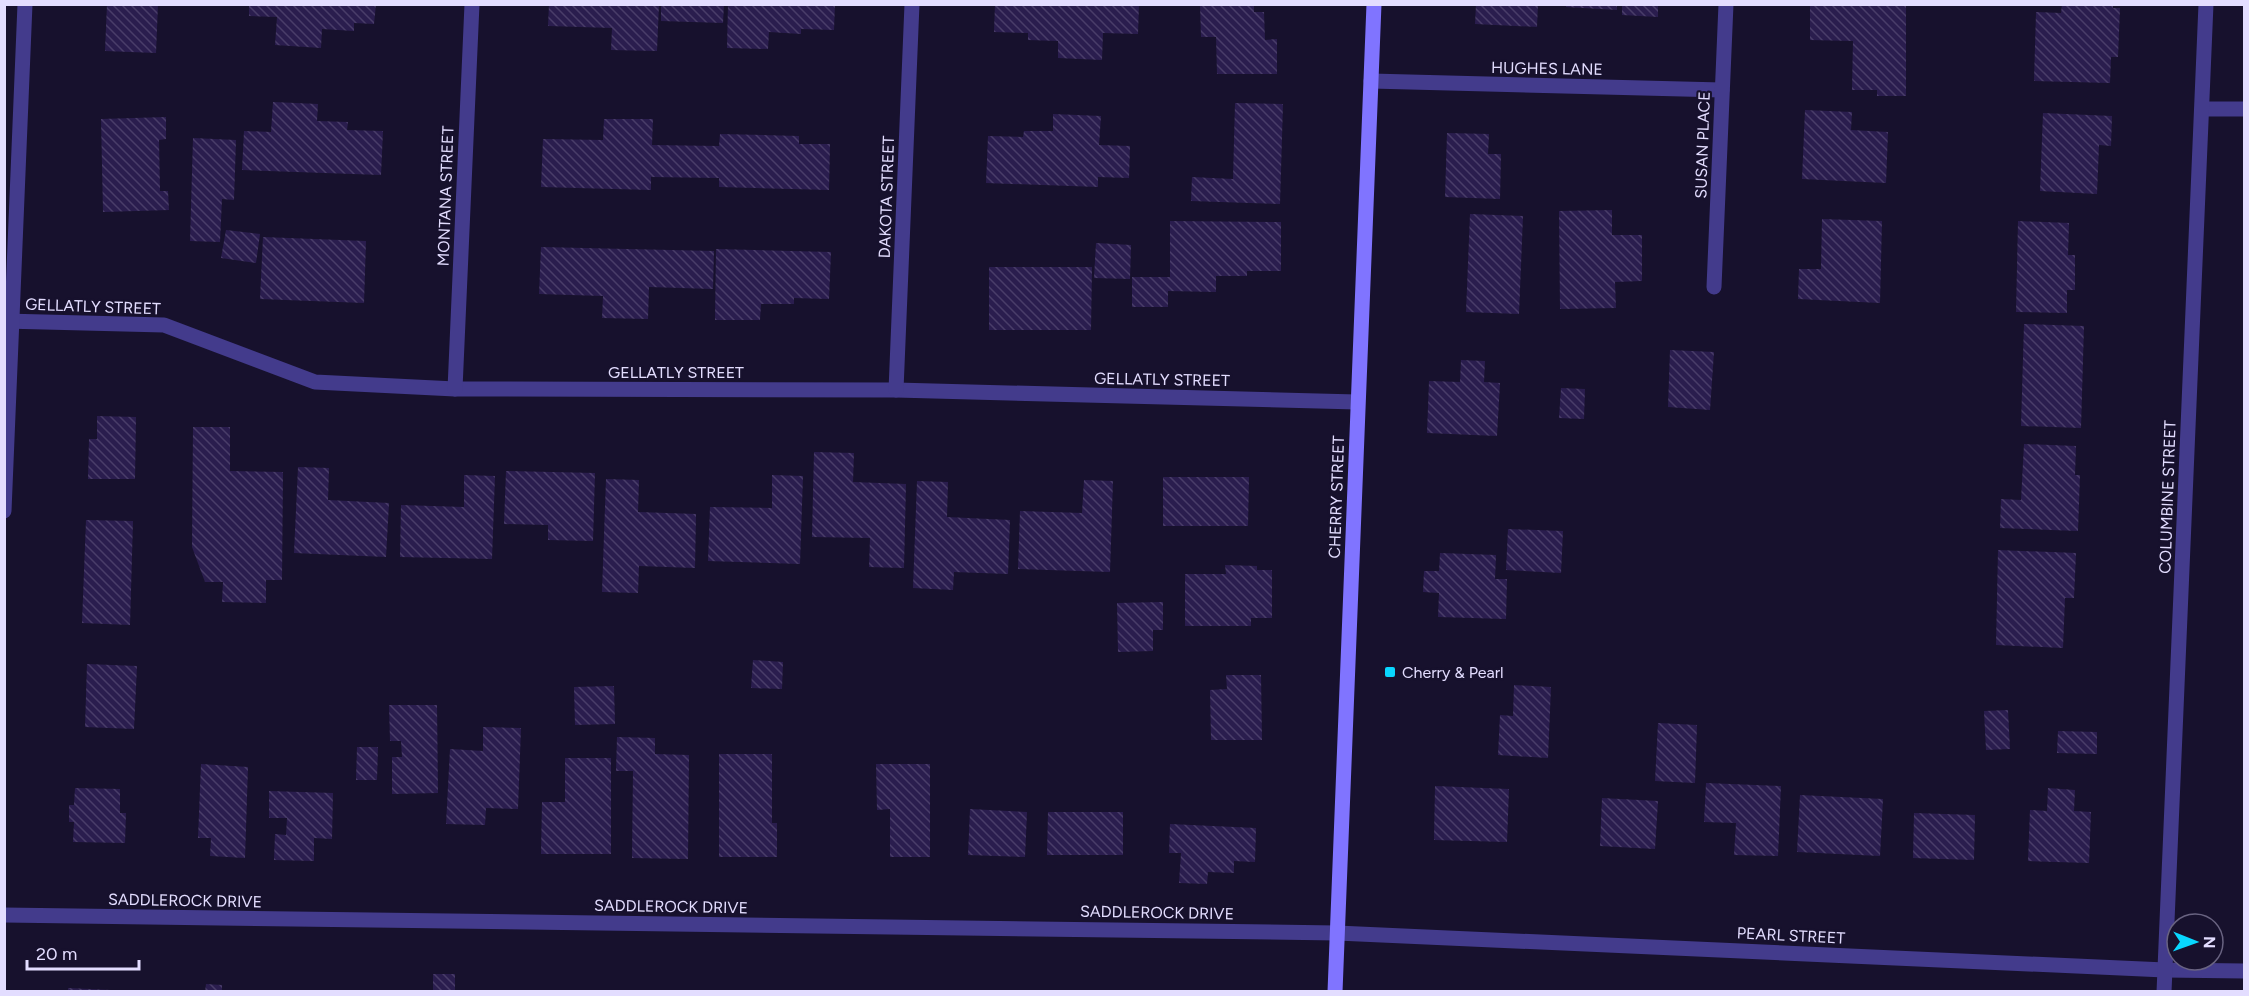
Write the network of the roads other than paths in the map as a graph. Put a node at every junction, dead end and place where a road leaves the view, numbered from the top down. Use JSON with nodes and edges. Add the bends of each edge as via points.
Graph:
{"nodes":[{"id":1,"x":25,"y":4,"type":"edge"},
{"id":2,"x":472,"y":4,"type":"edge"},
{"id":3,"x":912,"y":4,"type":"edge"},
{"id":4,"x":1374,"y":4,"type":"edge"},
{"id":5,"x":1726,"y":4,"type":"edge"},
{"id":6,"x":2206,"y":4,"type":"edge"},
{"id":7,"x":1371,"y":81,"type":"junction"},
{"id":8,"x":1722,"y":90,"type":"junction"},
{"id":9,"x":2202,"y":109,"type":"junction"},
{"id":10,"x":2244,"y":109,"type":"edge"},
{"id":11,"x":1714,"y":287,"type":"dead end"},
{"id":12,"x":8,"y":321,"type":"edge"},
{"id":13,"x":455,"y":389,"type":"junction"},
{"id":14,"x":896,"y":390,"type":"junction"},
{"id":15,"x":1357,"y":402,"type":"junction"},
{"id":16,"x":4,"y":512,"type":"edge"},
{"id":17,"x":2167,"y":912,"type":"edge"},
{"id":18,"x":4,"y":915,"type":"edge"},
{"id":19,"x":1337,"y":933,"type":"junction"},
{"id":20,"x":2165,"y":970,"type":"joint"},
{"id":21,"x":2225,"y":971,"type":"edge"},
{"id":22,"x":2244,"y":971,"type":"edge"},
{"id":23,"x":1335,"y":992,"type":"edge"},
{"id":24,"x":2164,"y":992,"type":"edge"}],
"edges":[{"from":1,"to":12,"type":"street"},
{"from":2,"to":13,"type":"street","name":"MONTANA STREET"},
{"from":3,"to":14,"type":"street","name":"DAKOTA STREET"},
{"from":4,"to":7,"type":"main road","name":"CHERRY STREET"},
{"from":5,"to":8,"type":"street","name":"SUSAN PLACE"},
{"from":6,"to":9,"type":"street","name":"COLUMBINE STREET"},
{"from":7,"to":8,"type":"street","name":"HUGHES LANE"},
{"from":7,"to":15,"type":"main road","name":"CHERRY STREET"},
{"from":8,"to":11,"type":"street","name":"SUSAN PLACE"},
{"from":9,"to":10,"type":"street"},
{"from":9,"to":17,"type":"street","name":"COLUMBINE STREET"},
{"from":12,"to":13,"type":"street","name":"GELLATLY STREET","via":[[164,325],[315,382]]},
{"from":12,"to":16,"type":"street"},
{"from":13,"to":14,"type":"street","name":"GELLATLY STREET"},
{"from":14,"to":15,"type":"street","name":"GELLATLY STREET"},
{"from":15,"to":19,"type":"main road","name":"CHERRY STREET"},
{"from":18,"to":19,"type":"street","name":"SADDLEROCK DRIVE"},
{"from":19,"to":20,"type":"street","name":"PEARL STREET"},
{"from":19,"to":23,"type":"main road","name":"CHERRY STREET"},
{"from":20,"to":24,"type":"street","name":"COLUMBINE STREET"},
{"from":21,"to":22,"type":"street","name":"PEARL STREET"}]}
